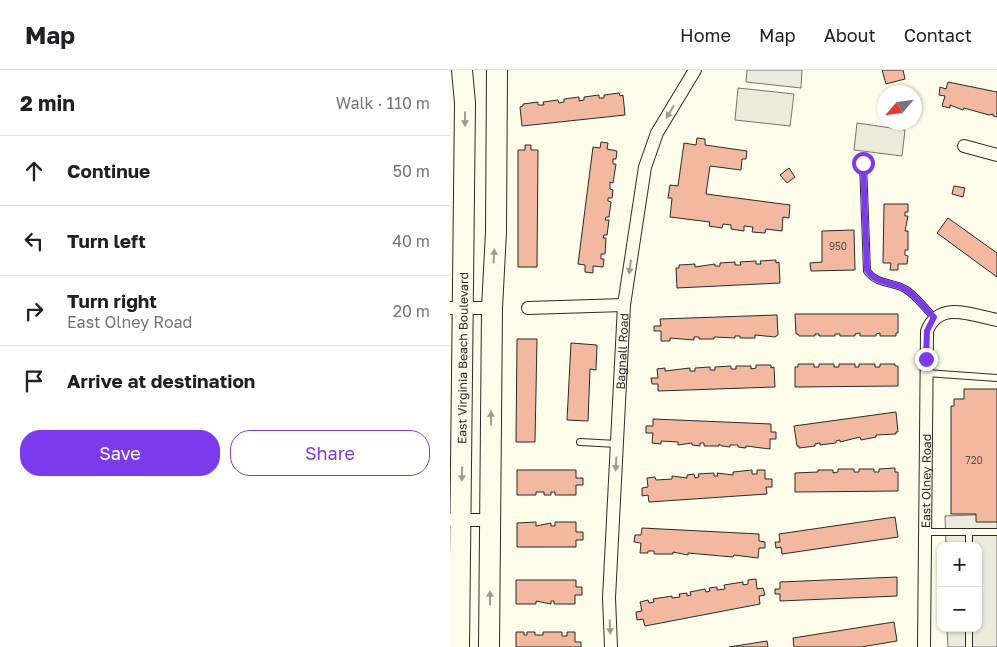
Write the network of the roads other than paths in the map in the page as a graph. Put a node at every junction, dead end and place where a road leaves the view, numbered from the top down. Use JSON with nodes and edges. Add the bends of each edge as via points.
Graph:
{"nodes":[{"id":1,"x":462,"y":70,"type":"edge"},
{"id":2,"x":497,"y":70,"type":"edge"},
{"id":3,"x":695,"y":70,"type":"edge"},
{"id":4,"x":964,"y":146,"type":"dead end"},
{"id":5,"x":997,"y":155,"type":"edge"},
{"id":6,"x":863,"y":163,"type":"dead end"},
{"id":7,"x":624,"y":305,"type":"junction"},
{"id":8,"x":456,"y":308,"type":"edge"},
{"id":9,"x":492,"y":308,"type":"junction"},
{"id":10,"x":528,"y":308,"type":"dead end"},
{"id":11,"x":934,"y":317,"type":"junction"},
{"id":12,"x":997,"y":320,"type":"edge"},
{"id":13,"x":926,"y":373,"type":"junction"},
{"id":14,"x":997,"y":378,"type":"edge"},
{"id":15,"x":580,"y":442,"type":"dead end"},
{"id":16,"x":617,"y":444,"type":"junction"},
{"id":17,"x":456,"y":520,"type":"edge"},
{"id":18,"x":490,"y":520,"type":"junction"},
{"id":19,"x":926,"y":532,"type":"junction"},
{"id":20,"x":970,"y":532,"type":"junction"},
{"id":21,"x":997,"y":532,"type":"edge"},
{"id":22,"x":969,"y":542,"type":"edge"},
{"id":23,"x":969,"y":632,"type":"edge"},
{"id":24,"x":459,"y":647,"type":"edge"},
{"id":25,"x":489,"y":647,"type":"edge"},
{"id":26,"x":611,"y":647,"type":"edge"},
{"id":27,"x":924,"y":647,"type":"edge"},
{"id":28,"x":969,"y":647,"type":"edge"}],
"edges":[{"from":1,"to":8,"type":"main road","name":"East Virginia Beach Boulevard","one_way":true,"via":[[465,102]]},
{"from":9,"to":2,"type":"main road","one_way":true},
{"from":3,"to":7,"type":"street","name":"Bagnall Road","one_way":true,"via":[[656,133],[645,167]]},
{"from":4,"to":5,"type":"street"},
{"from":6,"to":11,"type":"lane","via":[[867,270],[880,283],[906,290]]},
{"from":7,"to":10,"type":"street"},
{"from":7,"to":16,"type":"street","name":"Bagnall Road"},
{"from":8,"to":9,"type":"street"},
{"from":8,"to":17,"type":"main road","name":"East Virginia Beach Boulevard","one_way":true},
{"from":18,"to":9,"type":"main road","one_way":true},
{"from":11,"to":12,"type":"street","via":[[954,310]]},
{"from":11,"to":13,"type":"street","name":"East Olney Road","via":[[927,331]]},
{"from":13,"to":14,"type":"lane"},
{"from":13,"to":19,"type":"street","name":"East Olney Road"},
{"from":15,"to":16,"type":"lane"},
{"from":16,"to":26,"type":"street","name":"Bagnall Road","one_way":true,"via":[[609,598]]},
{"from":17,"to":18,"type":"street"},
{"from":17,"to":24,"type":"main road","name":"East Virginia Beach Boulevard"},
{"from":25,"to":18,"type":"main road","one_way":true},
{"from":19,"to":20,"type":"lane"},
{"from":19,"to":27,"type":"street","name":"East Olney Road"},
{"from":20,"to":21,"type":"lane"},
{"from":20,"to":22,"type":"lane"},
{"from":23,"to":28,"type":"lane"}]}
